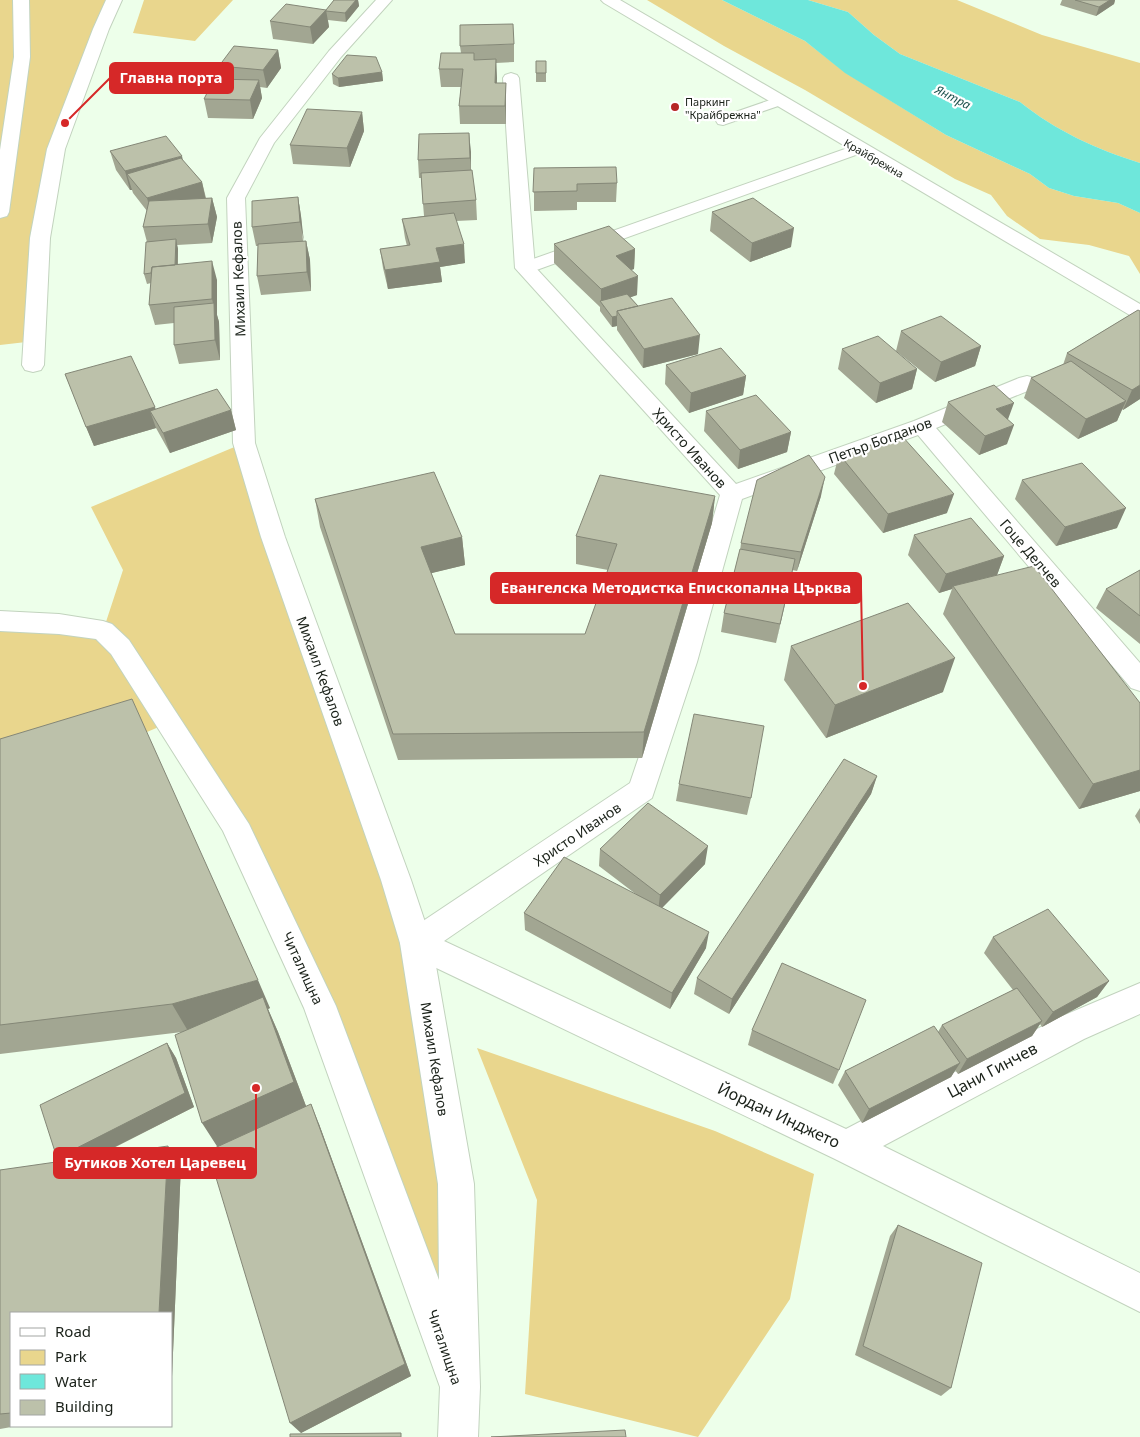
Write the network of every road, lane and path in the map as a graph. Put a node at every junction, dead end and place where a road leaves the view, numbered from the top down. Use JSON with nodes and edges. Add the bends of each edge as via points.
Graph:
{"nodes":[{"id":1,"x":21,"y":0,"type":"edge"},
{"id":2,"x":114,"y":0,"type":"edge"},
{"id":3,"x":384,"y":0,"type":"edge"},
{"id":4,"x":609,"y":0,"type":"edge"},
{"id":5,"x":511,"y":78,"type":"dead end"},
{"id":6,"x":779,"y":102,"type":"junction"},
{"id":7,"x":723,"y":121,"type":"dead end"},
{"id":8,"x":859,"y":149,"type":"junction"},
{"id":9,"x":0,"y":212,"type":"edge"},
{"id":10,"x":525,"y":268,"type":"junction"},
{"id":11,"x":1140,"y":313,"type":"edge"},
{"id":12,"x":33,"y":365,"type":"dead end"},
{"id":13,"x":1027,"y":383,"type":"dead end"},
{"id":14,"x":922,"y":426,"type":"junction"},
{"id":15,"x":732,"y":494,"type":"junction"},
{"id":16,"x":0,"y":622,"type":"edge"},
{"id":17,"x":1140,"y":681,"type":"edge"},
{"id":18,"x":416,"y":943,"type":"junction"},
{"id":19,"x":1140,"y":998,"type":"edge"},
{"id":20,"x":847,"y":1147,"type":"junction"},
{"id":21,"x":1140,"y":1293,"type":"edge"},
{"id":22,"x":460,"y":1387,"type":"junction"},
{"id":23,"x":458,"y":1437,"type":"edge"}],
"edges":[{"from":1,"to":9,"type":"street","via":[[22,57]]},
{"from":2,"to":12,"type":"street","via":[[56,149],[40,238]]},
{"from":3,"to":18,"type":"street","name":"Михаил Кефалов","via":[[334,54],[266,142],[236,198],[239,317],[244,443],[273,537]]},
{"from":4,"to":6,"type":"street","name":"Крайбрежна"},
{"from":5,"to":10,"type":"street"},
{"from":6,"to":7,"type":"lane"},
{"from":6,"to":8,"type":"street","name":"Крайбрежна"},
{"from":8,"to":10,"type":"lane"},
{"from":8,"to":11,"type":"street","name":"Крайбрежна"},
{"from":10,"to":15,"type":"street","name":"Христо Иванов"},
{"from":13,"to":14,"type":"street","name":"Петър Богданов"},
{"from":14,"to":15,"type":"street","name":"Петър Богданов"},
{"from":14,"to":17,"type":"street","name":"Гоце Делчев"},
{"from":15,"to":18,"type":"street","name":"Христо Иванов","via":[[684,662],[642,790]]},
{"from":16,"to":22,"type":"street","name":"Читалищна","via":[[60,624],[104,631],[120,647],[234,824],[320,1006]]},
{"from":18,"to":20,"type":"street","name":"Йордан Инджето"},
{"from":18,"to":22,"type":"street","name":"Михаил Кефалов","via":[[456,1184]]},
{"from":19,"to":20,"type":"street","name":"Цани Гинчев","via":[[1072,1028]]},
{"from":20,"to":21,"type":"street","name":"Йордан Инджето"},
{"from":22,"to":23,"type":"street","name":"Читалищна"}]}
